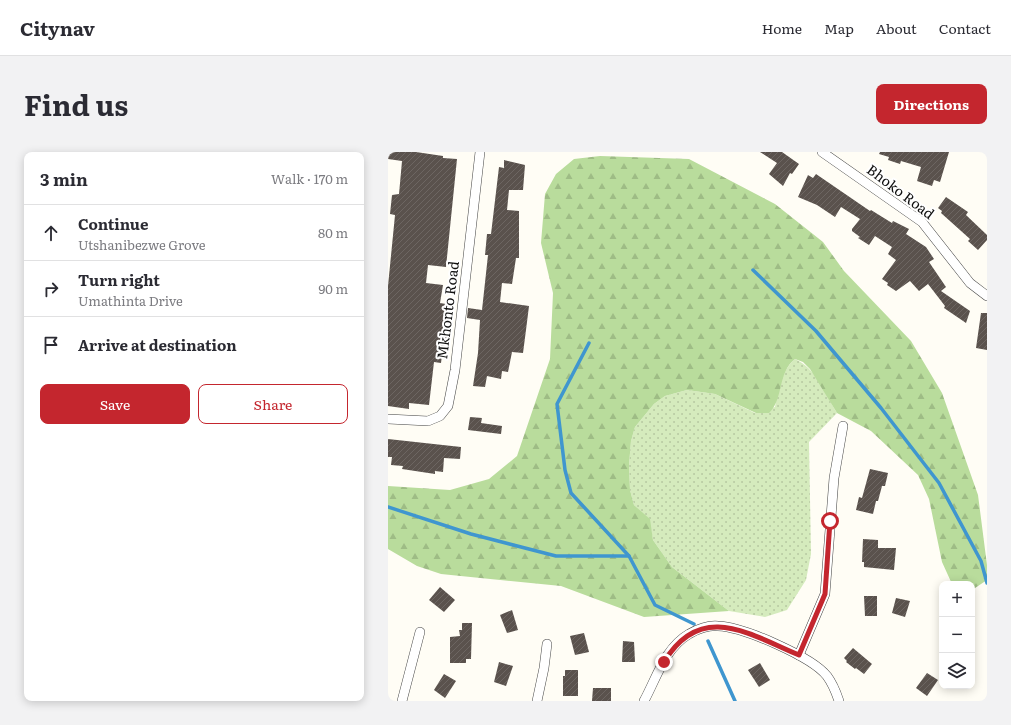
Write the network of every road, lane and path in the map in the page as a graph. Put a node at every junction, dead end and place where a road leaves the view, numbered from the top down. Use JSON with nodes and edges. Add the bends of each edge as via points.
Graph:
{"nodes":[{"id":1,"x":480,"y":152,"type":"edge"},
{"id":2,"x":822,"y":152,"type":"edge"},
{"id":3,"x":987,"y":296,"type":"edge"},
{"id":4,"x":388,"y":419,"type":"edge"},
{"id":5,"x":843,"y":426,"type":"dead end"},
{"id":6,"x":420,"y":632,"type":"dead end"},
{"id":7,"x":547,"y":644,"type":"dead end"},
{"id":8,"x":799,"y":655,"type":"junction"},
{"id":9,"x":402,"y":701,"type":"edge"},
{"id":10,"x":537,"y":701,"type":"edge"},
{"id":11,"x":644,"y":701,"type":"edge"},
{"id":12,"x":839,"y":701,"type":"edge"}],
"edges":[{"from":1,"to":4,"type":"street","name":"Mkhonto Road","via":[[448,406],[440,416],[428,420]]},
{"from":2,"to":3,"type":"street","name":"Bhoko Road","via":[[922,222],[970,283]]},
{"from":5,"to":8,"type":"street","via":[[834,478],[825,594]]},
{"from":6,"to":9,"type":"street"},
{"from":7,"to":10,"type":"street"},
{"from":8,"to":11,"type":"street","via":[[734,628],[717,626],[700,629],[690,633],[675,645]]},
{"from":8,"to":12,"type":"street","via":[[827,676]]}]}
